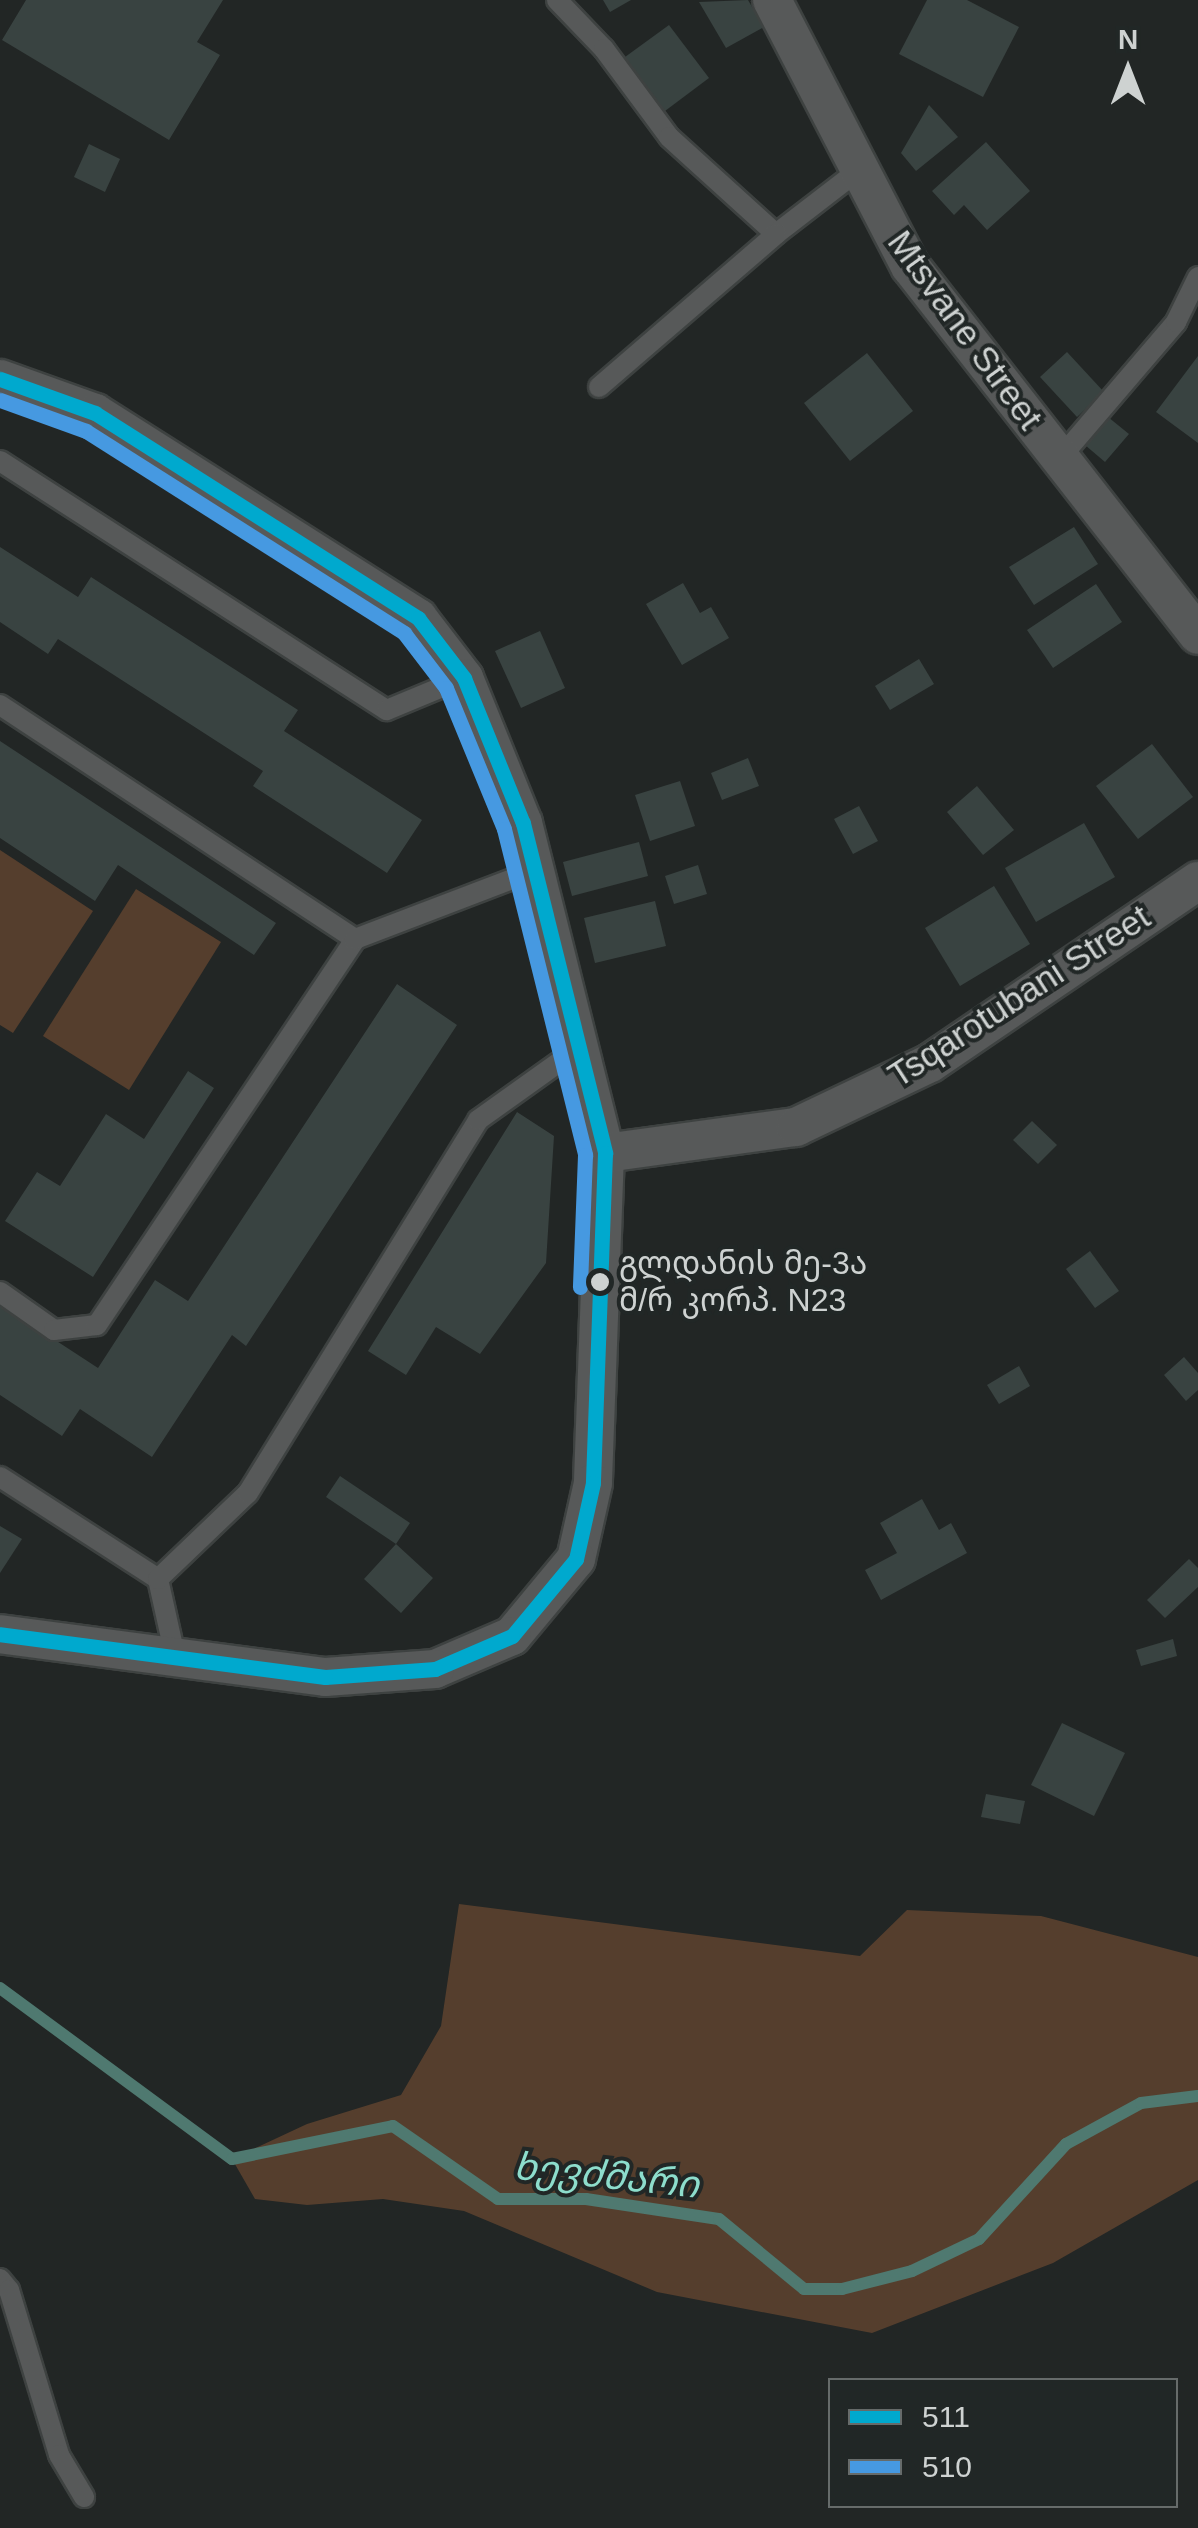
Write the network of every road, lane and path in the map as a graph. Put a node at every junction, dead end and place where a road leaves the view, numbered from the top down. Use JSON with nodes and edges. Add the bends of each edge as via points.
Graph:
{"nodes":[{"id":1,"x":557,"y":0,"type":"edge"},
{"id":2,"x":772,"y":0,"type":"edge"},
{"id":3,"x":858,"y":170,"type":"junction"},
{"id":4,"x":776,"y":234,"type":"junction"},
{"id":5,"x":1198,"y":277,"type":"edge"},
{"id":6,"x":0,"y":379,"type":"edge"},
{"id":7,"x":598,"y":387,"type":"dead end"},
{"id":8,"x":1060,"y":458,"type":"junction"},
{"id":9,"x":0,"y":462,"type":"edge"},
{"id":10,"x":1198,"y":634,"type":"edge"},
{"id":11,"x":464,"y":678,"type":"junction"},
{"id":12,"x":0,"y":705,"type":"edge"},
{"id":13,"x":536,"y":870,"type":"junction"},
{"id":14,"x":1198,"y":881,"type":"edge"},
{"id":15,"x":355,"y":939,"type":"junction"},
{"id":16,"x":579,"y":1048,"type":"junction"},
{"id":17,"x":604,"y":1153,"type":"junction"},
{"id":18,"x":0,"y":1292,"type":"edge"},
{"id":19,"x":0,"y":1477,"type":"edge"},
{"id":20,"x":158,"y":1579,"type":"junction"},
{"id":21,"x":0,"y":1634,"type":"edge"},
{"id":22,"x":176,"y":1660,"type":"junction"},
{"id":23,"x":0,"y":2279,"type":"edge"},
{"id":24,"x":84,"y":2498,"type":"dead end"}],
"edges":[{"from":1,"to":4,"type":"lane","via":[[604,50],[668,137]]},
{"from":2,"to":3,"type":"street","name":"Mtsvane Street"},
{"from":3,"to":4,"type":"lane"},
{"from":3,"to":8,"type":"street","name":"Mtsvane Street","via":[[910,266]]},
{"from":4,"to":7,"type":"lane"},
{"from":5,"to":8,"type":"lane","via":[[1176,322]]},
{"from":6,"to":11,"type":"street","via":[[96,413],[402,608]]},
{"from":8,"to":10,"type":"street","name":"Mtsvane Street"},
{"from":9,"to":11,"type":"lane","via":[[388,710]]},
{"from":11,"to":13,"type":"street"},
{"from":12,"to":15,"type":"lane"},
{"from":13,"to":15,"type":"lane"},
{"from":13,"to":16,"type":"street"},
{"from":14,"to":17,"type":"street","name":"Tsqarotubani Street","via":[[930,1064],[796,1127]]},
{"from":15,"to":18,"type":"lane","via":[[96,1325],[54,1330]]},
{"from":16,"to":17,"type":"street"},
{"from":16,"to":20,"type":"lane","via":[[478,1120],[248,1493]]},
{"from":17,"to":22,"type":"street","via":[[593,1484],[576,1559],[512,1636],[435,1669],[325,1677]]},
{"from":19,"to":20,"type":"lane"},
{"from":20,"to":22,"type":"lane"},
{"from":21,"to":22,"type":"street"},
{"from":23,"to":24,"type":"lane","via":[[9,2290],[58,2456]]}]}
